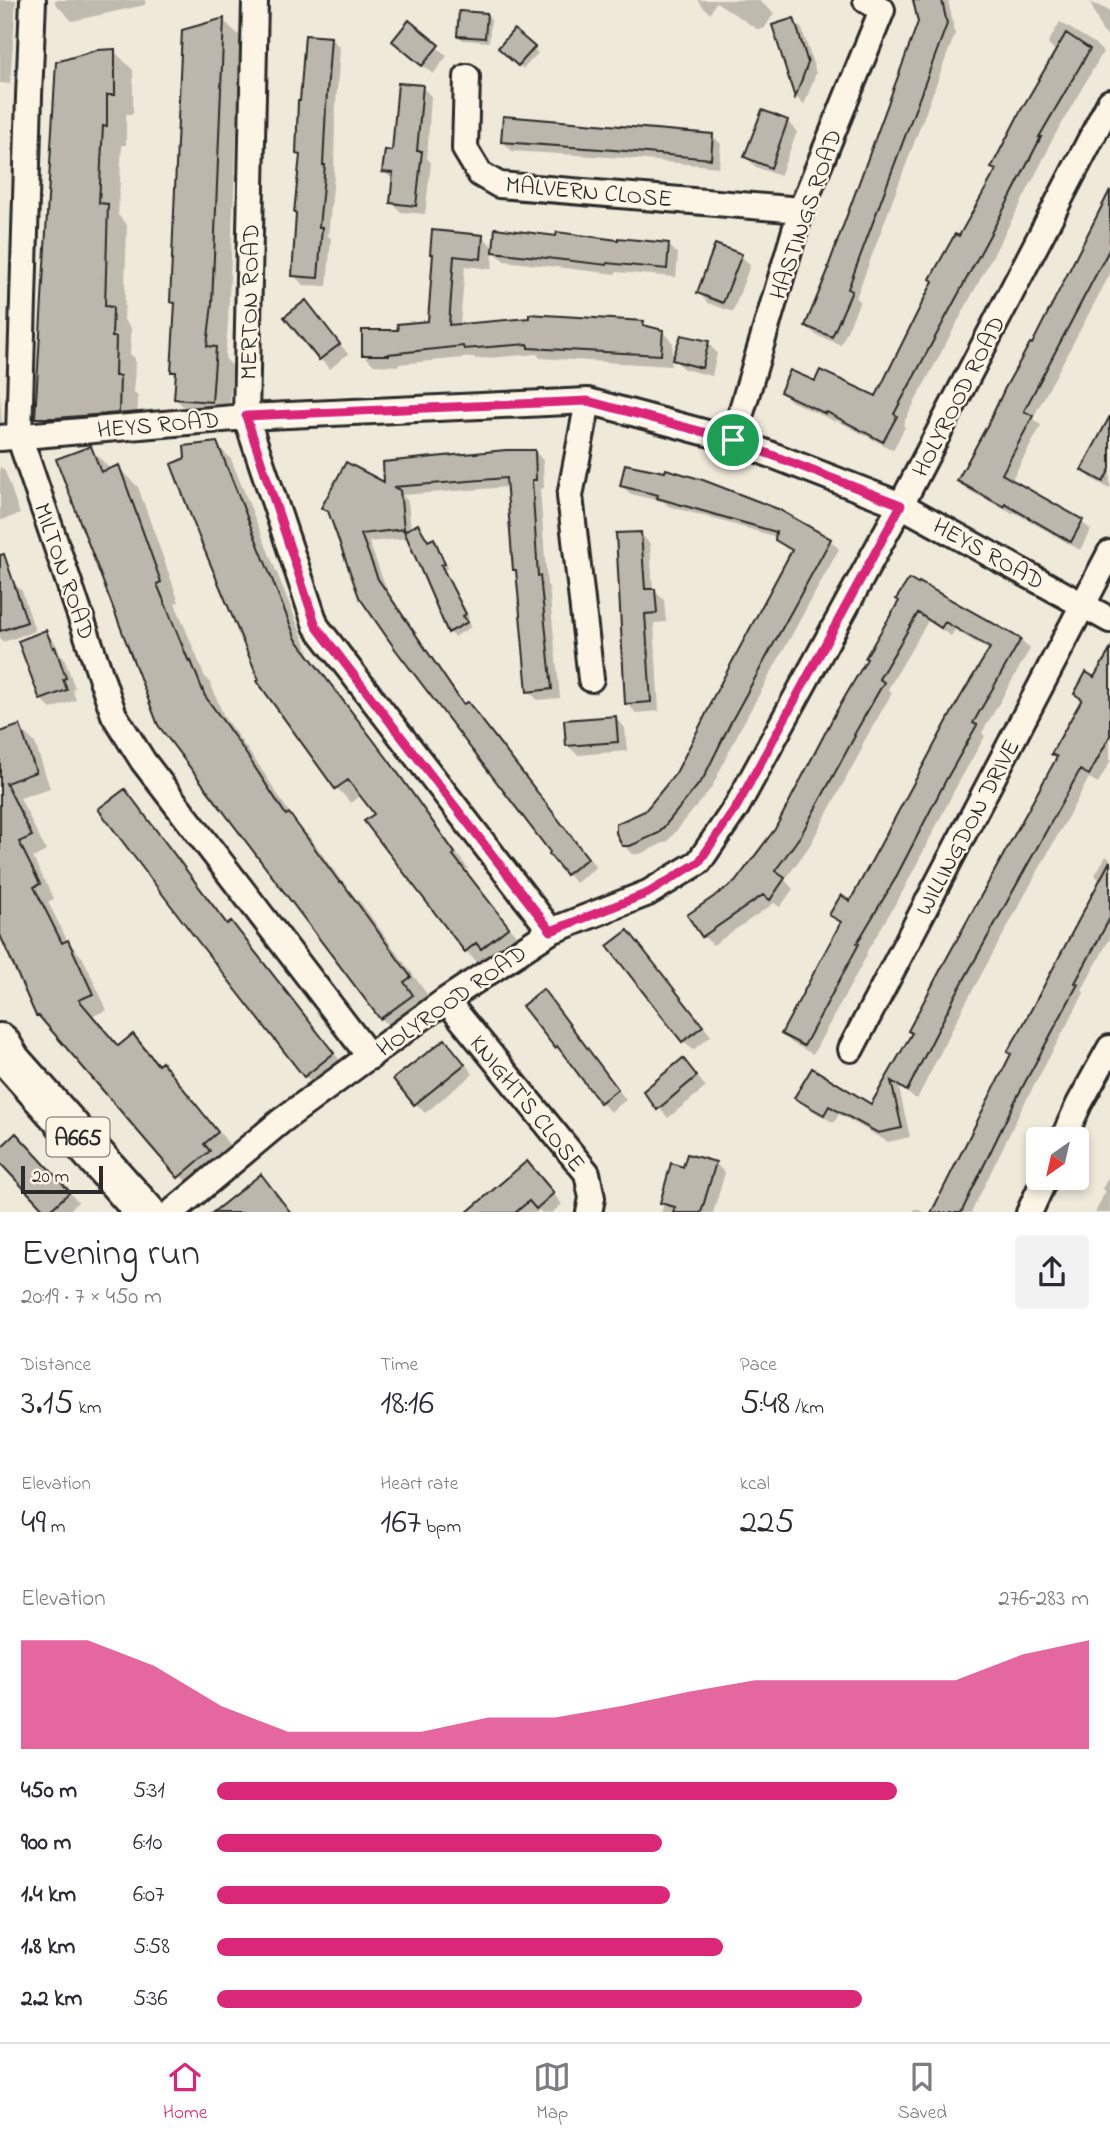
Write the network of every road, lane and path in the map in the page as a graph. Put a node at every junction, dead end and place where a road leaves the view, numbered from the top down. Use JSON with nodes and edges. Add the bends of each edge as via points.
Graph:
{"nodes":[{"id":1,"x":33,"y":0,"type":"edge"},
{"id":2,"x":866,"y":0,"type":"edge"},
{"id":3,"x":256,"y":1,"type":"edge"},
{"id":4,"x":467,"y":77,"type":"dead end"},
{"id":5,"x":1110,"y":103,"type":"edge"},
{"id":6,"x":801,"y":209,"type":"junction"},
{"id":7,"x":588,"y":401,"type":"junction"},
{"id":8,"x":246,"y":416,"type":"junction"},
{"id":9,"x":10,"y":437,"type":"edge"},
{"id":10,"x":733,"y":440,"type":"junction"},
{"id":11,"x":901,"y":505,"type":"junction"},
{"id":12,"x":1110,"y":553,"type":"edge"},
{"id":13,"x":1083,"y":605,"type":"junction"},
{"id":14,"x":1110,"y":620,"type":"edge"},
{"id":15,"x":591,"y":680,"type":"dead end"},
{"id":16,"x":551,"y":931,"type":"junction"},
{"id":17,"x":446,"y":1000,"type":"junction"},
{"id":18,"x":1110,"y":1048,"type":"edge"},
{"id":19,"x":851,"y":1049,"type":"dead end"},
{"id":20,"x":370,"y":1056,"type":"junction"},
{"id":21,"x":4,"y":1059,"type":"edge"},
{"id":22,"x":1068,"y":1127,"type":"edge"},
{"id":23,"x":1040,"y":1190,"type":"edge"},
{"id":24,"x":145,"y":1212,"type":"edge"},
{"id":25,"x":172,"y":1212,"type":"edge"},
{"id":26,"x":589,"y":1212,"type":"edge"},
{"id":27,"x":1029,"y":1212,"type":"edge"}],
"edges":[{"from":1,"to":9,"type":"street","name":"MILTON ROAD"},
{"from":2,"to":6,"type":"street","name":"HASTINGS ROAD","via":[[882,10]]},
{"from":3,"to":8,"type":"street","name":"MERTON ROAD"},
{"from":4,"to":6,"type":"street","name":"MALVERN CLOSE","via":[[465,149],[480,174],[499,185]]},
{"from":5,"to":11,"type":"street","name":"HOLYROOD ROAD"},
{"from":6,"to":10,"type":"street","name":"HASTINGS ROAD"},
{"from":7,"to":8,"type":"street","name":"HEYS ROAD"},
{"from":7,"to":10,"type":"street","name":"HEYS ROAD"},
{"from":7,"to":15,"type":"street","via":[[570,496]]},
{"from":8,"to":9,"type":"street","name":"HEYS ROAD"},
{"from":8,"to":16,"type":"street","name":"MERTON ROAD","via":[[316,626]]},
{"from":9,"to":20,"type":"street","name":"MILTON ROAD","via":[[114,715],[144,761]]},
{"from":10,"to":11,"type":"street","name":"HEYS ROAD"},
{"from":11,"to":13,"type":"street","name":"HEYS ROAD"},
{"from":11,"to":16,"type":"street","name":"HOLYROOD ROAD","via":[[737,806],[699,862],[648,893]]},
{"from":12,"to":13,"type":"street","name":"WILLINGDON DRIVE"},
{"from":13,"to":14,"type":"street","name":"HEYS ROAD"},
{"from":13,"to":19,"type":"street","name":"WILLINGDON DRIVE"},
{"from":16,"to":17,"type":"street","name":"HOLYROOD ROAD"},
{"from":17,"to":20,"type":"street","name":"HOLYROOD ROAD"},
{"from":17,"to":26,"type":"street","name":"KNIGHT'S CLOSE","via":[[587,1173],[592,1198]]},
{"from":18,"to":22,"type":"street"},
{"from":20,"to":25,"type":"street","name":"HOLYROOD ROAD","via":[[281,1121]]},
{"from":21,"to":24,"type":"main road","number":"A665"},
{"from":23,"to":27,"type":"street"}]}
